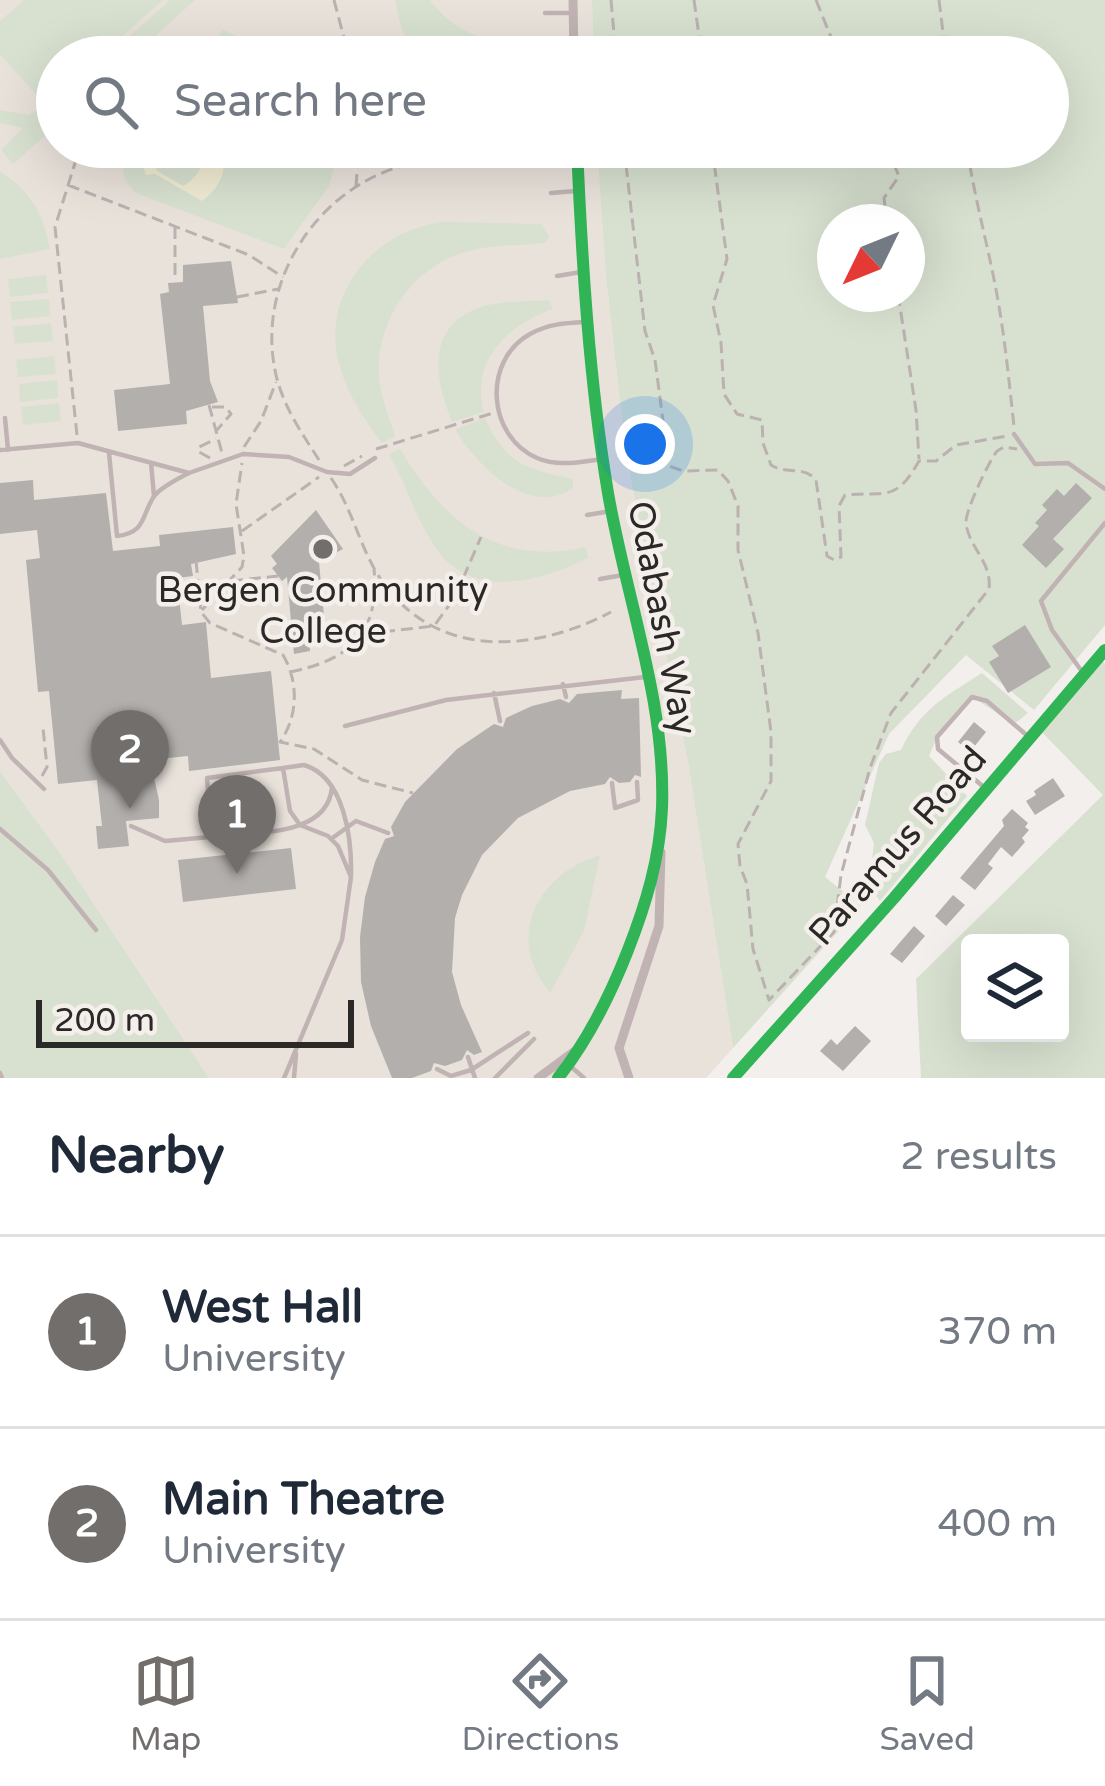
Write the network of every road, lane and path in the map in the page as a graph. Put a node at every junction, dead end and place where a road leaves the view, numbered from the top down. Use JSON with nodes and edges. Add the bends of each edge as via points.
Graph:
{"nodes":[{"id":1,"x":334,"y":0,"type":"edge"},
{"id":2,"x":574,"y":0,"type":"edge"},
{"id":3,"x":611,"y":0,"type":"edge"},
{"id":4,"x":694,"y":0,"type":"edge"},
{"id":5,"x":816,"y":0,"type":"edge"},
{"id":6,"x":939,"y":0,"type":"edge"},
{"id":7,"x":545,"y":13,"type":"dead end"},
{"id":8,"x":574,"y":13,"type":"junction"},
{"id":9,"x":343,"y":36,"type":"edge"},
{"id":10,"x":574,"y":36,"type":"edge"},
{"id":11,"x":614,"y":36,"type":"edge"},
{"id":12,"x":699,"y":36,"type":"edge"},
{"id":13,"x":831,"y":36,"type":"edge"},
{"id":14,"x":943,"y":36,"type":"edge"},
{"id":15,"x":73,"y":168,"type":"edge"},
{"id":16,"x":357,"y":168,"type":"edge"},
{"id":17,"x":399,"y":168,"type":"edge"},
{"id":18,"x":578,"y":168,"type":"edge"},
{"id":19,"x":626,"y":168,"type":"edge"},
{"id":20,"x":715,"y":168,"type":"edge"},
{"id":21,"x":895,"y":168,"type":"edge"},
{"id":22,"x":970,"y":168,"type":"edge"},
{"id":23,"x":67,"y":185,"type":"junction"},
{"id":24,"x":356,"y":186,"type":"junction"},
{"id":25,"x":579,"y":191,"type":"junction"},
{"id":26,"x":551,"y":193,"type":"dead end"},
{"id":27,"x":884,"y":204,"type":"edge"},
{"id":28,"x":175,"y":225,"type":"junction"},
{"id":29,"x":584,"y":272,"type":"junction"},
{"id":30,"x":557,"y":276,"type":"dead end"},
{"id":31,"x":283,"y":277,"type":"junction"},
{"id":32,"x":175,"y":278,"type":"dead end"},
{"id":33,"x":280,"y":289,"type":"junction"},
{"id":34,"x":237,"y":297,"type":"dead end"},
{"id":35,"x":901,"y":312,"type":"edge"},
{"id":36,"x":588,"y":322,"type":"junction"},
{"id":37,"x":277,"y":379,"type":"junction"},
{"id":38,"x":499,"y":412,"type":"junction"},
{"id":39,"x":5,"y":418,"type":"dead end"},
{"id":40,"x":216,"y":431,"type":"junction"},
{"id":41,"x":1015,"y":434,"type":"junction"},
{"id":42,"x":218,"y":438,"type":"junction"},
{"id":43,"x":78,"y":443,"type":"junction"},
{"id":44,"x":4,"y":450,"type":"edge"},
{"id":45,"x":108,"y":450,"type":"junction"},
{"id":46,"x":243,"y":454,"type":"junction"},
{"id":47,"x":1030,"y":454,"type":"junction"},
{"id":48,"x":223,"y":458,"type":"junction"},
{"id":49,"x":374,"y":458,"type":"dead end"},
{"id":50,"x":602,"y":459,"type":"junction"},
{"id":51,"x":919,"y":461,"type":"junction"},
{"id":52,"x":152,"y":463,"type":"junction"},
{"id":53,"x":189,"y":472,"type":"junction"},
{"id":54,"x":327,"y":472,"type":"junction"},
{"id":55,"x":1105,"y":489,"type":"edge"},
{"id":56,"x":154,"y":496,"type":"junction"},
{"id":57,"x":611,"y":511,"type":"junction"},
{"id":58,"x":587,"y":515,"type":"dead end"},
{"id":59,"x":1105,"y":523,"type":"edge"},
{"id":60,"x":242,"y":531,"type":"junction"},
{"id":61,"x":482,"y":537,"type":"dead end"},
{"id":62,"x":196,"y":561,"type":"dead end"},
{"id":63,"x":374,"y":568,"type":"junction"},
{"id":64,"x":623,"y":575,"type":"junction"},
{"id":65,"x":278,"y":576,"type":"dead end"},
{"id":66,"x":600,"y":579,"type":"dead end"},
{"id":67,"x":229,"y":581,"type":"junction"},
{"id":68,"x":201,"y":612,"type":"junction"},
{"id":69,"x":611,"y":612,"type":"dead end"},
{"id":70,"x":434,"y":626,"type":"junction"},
{"id":71,"x":351,"y":648,"type":"junction"},
{"id":72,"x":1103,"y":656,"type":"edge"},
{"id":73,"x":290,"y":672,"type":"junction"},
{"id":74,"x":1084,"y":674,"type":"junction"},
{"id":75,"x":645,"y":676,"type":"junction"},
{"id":76,"x":563,"y":684,"type":"junction"},
{"id":77,"x":494,"y":693,"type":"junction"},
{"id":78,"x":566,"y":698,"type":"dead end"},
{"id":79,"x":500,"y":722,"type":"dead end"},
{"id":80,"x":345,"y":726,"type":"dead end"},
{"id":81,"x":43,"y":728,"type":"dead end"},
{"id":82,"x":1030,"y":738,"type":"junction"},
{"id":83,"x":0,"y":740,"type":"edge"},
{"id":84,"x":283,"y":768,"type":"junction"},
{"id":85,"x":35,"y":781,"type":"junction"},
{"id":86,"x":637,"y":782,"type":"dead end"},
{"id":87,"x":612,"y":783,"type":"dead end"},
{"id":88,"x":332,"y":787,"type":"junction"},
{"id":89,"x":44,"y":789,"type":"dead end"},
{"id":90,"x":987,"y":789,"type":"junction"},
{"id":91,"x":413,"y":793,"type":"dead end"},
{"id":92,"x":661,"y":796,"type":"junction"},
{"id":93,"x":301,"y":825,"type":"junction"},
{"id":94,"x":131,"y":826,"type":"dead end"},
{"id":95,"x":346,"y":826,"type":"junction"},
{"id":96,"x":0,"y":829,"type":"edge"},
{"id":97,"x":388,"y":832,"type":"dead end"},
{"id":98,"x":221,"y":836,"type":"junction"},
{"id":99,"x":331,"y":838,"type":"junction"},
{"id":100,"x":351,"y":877,"type":"junction"},
{"id":101,"x":96,"y":930,"type":"dead end"},
{"id":102,"x":528,"y":1033,"type":"dead end"},
{"id":103,"x":534,"y":1040,"type":"dead end"},
{"id":104,"x":298,"y":1042,"type":"junction"},
{"id":105,"x":580,"y":1046,"type":"junction"},
{"id":106,"x":467,"y":1058,"type":"dead end"},
{"id":107,"x":569,"y":1065,"type":"junction"},
{"id":108,"x":437,"y":1069,"type":"dead end"},
{"id":109,"x":471,"y":1070,"type":"junction"},
{"id":110,"x":284,"y":1078,"type":"edge"},
{"id":111,"x":294,"y":1078,"type":"edge"},
{"id":112,"x":475,"y":1078,"type":"edge"},
{"id":113,"x":495,"y":1078,"type":"edge"},
{"id":114,"x":538,"y":1078,"type":"edge"},
{"id":115,"x":558,"y":1078,"type":"edge"},
{"id":116,"x":584,"y":1078,"type":"edge"},
{"id":117,"x":629,"y":1078,"type":"edge"},
{"id":118,"x":730,"y":1078,"type":"edge"}],
"edges":[{"from":1,"to":9,"type":"path"},
{"from":2,"to":8,"type":"street"},
{"from":3,"to":11,"type":"path"},
{"from":4,"to":12,"type":"path"},
{"from":5,"to":13,"type":"path"},
{"from":6,"to":14,"type":"path"},
{"from":7,"to":8,"type":"lane"},
{"from":8,"to":10,"type":"street"},
{"from":15,"to":23,"type":"path"},
{"from":16,"to":24,"type":"path"},
{"from":17,"to":24,"type":"path"},
{"from":18,"to":25,"type":"street","name":"Odabash Way"},
{"from":19,"to":47,"type":"path","via":[[669,466],[722,473],[738,506],[772,772],[738,851],[769,1000],[834,932],[841,874],[892,713],[989,589],[988,566],[965,520],[989,461],[1004,447]]},
{"from":20,"to":51,"type":"path","via":[[727,259],[713,315],[724,394],[737,414],[762,420],[771,465],[816,481],[827,556],[841,557],[842,498],[897,490]]},
{"from":21,"to":27,"type":"path"},
{"from":22,"to":41,"type":"path","via":[[999,302]]},
{"from":23,"to":28,"type":"path"},
{"from":23,"to":43,"type":"path","via":[[55,227]]},
{"from":24,"to":31,"type":"path","via":[[304,236]]},
{"from":25,"to":26,"type":"lane"},
{"from":25,"to":29,"type":"street","name":"Odabash Way"},
{"from":28,"to":31,"type":"path"},
{"from":28,"to":32,"type":"path"},
{"from":29,"to":30,"type":"lane"},
{"from":29,"to":36,"type":"street","name":"Odabash Way"},
{"from":31,"to":33,"type":"path"},
{"from":33,"to":34,"type":"path"},
{"from":33,"to":37,"type":"path"},
{"from":35,"to":51,"type":"path"},
{"from":36,"to":38,"type":"lane","via":[[558,323],[516,344],[500,368]]},
{"from":36,"to":50,"type":"street","name":"Odabash Way"},
{"from":37,"to":46,"type":"path"},
{"from":37,"to":54,"type":"path"},
{"from":38,"to":50,"type":"lane","via":[[508,434],[537,458]]},
{"from":38,"to":54,"type":"path"},
{"from":39,"to":44,"type":"lane"},
{"from":40,"to":40,"type":"path","via":[[209,406],[230,410]]},
{"from":40,"to":42,"type":"path"},
{"from":41,"to":47,"type":"lane"},
{"from":41,"to":51,"type":"path"},
{"from":42,"to":48,"type":"path"},
{"from":42,"to":48,"type":"path","via":[[198,451]]},
{"from":43,"to":44,"type":"lane"},
{"from":43,"to":45,"type":"lane"},
{"from":45,"to":52,"type":"lane"},
{"from":45,"to":56,"type":"lane","via":[[118,536],[143,525]]},
{"from":46,"to":48,"type":"lane"},
{"from":46,"to":54,"type":"lane","via":[[289,457]]},
{"from":46,"to":60,"type":"path","via":[[236,504]]},
{"from":47,"to":55,"type":"lane","via":[[1035,464],[1069,464]]},
{"from":48,"to":53,"type":"lane"},
{"from":49,"to":54,"type":"lane","via":[[350,474]]},
{"from":50,"to":57,"type":"street","name":"Odabash Way"},
{"from":52,"to":53,"type":"lane"},
{"from":52,"to":56,"type":"lane"},
{"from":53,"to":56,"type":"lane"},
{"from":54,"to":60,"type":"path"},
{"from":54,"to":63,"type":"path"},
{"from":57,"to":58,"type":"lane"},
{"from":57,"to":64,"type":"street","name":"Odabash Way"},
{"from":59,"to":74,"type":"lane","via":[[1041,601]]},
{"from":60,"to":67,"type":"path","via":[[242,567]]},
{"from":61,"to":70,"type":"path"},
{"from":62,"to":68,"type":"path"},
{"from":63,"to":70,"type":"path"},
{"from":63,"to":71,"type":"path","via":[[373,609]]},
{"from":64,"to":66,"type":"lane"},
{"from":64,"to":75,"type":"street","name":"Odabash Way"},
{"from":65,"to":67,"type":"path"},
{"from":67,"to":68,"type":"path"},
{"from":68,"to":73,"type":"path","via":[[283,655]]},
{"from":69,"to":70,"type":"path","via":[[510,644]]},
{"from":70,"to":71,"type":"path","via":[[381,632]]},
{"from":71,"to":73,"type":"path"},
{"from":72,"to":74,"type":"street","name":"Paramus Road"},
{"from":73,"to":91,"type":"path","via":[[294,710],[280,742],[314,749],[362,780]]},
{"from":74,"to":82,"type":"street","name":"Paramus Road"},
{"from":75,"to":76,"type":"lane"},
{"from":75,"to":92,"type":"street","name":"Odabash Way"},
{"from":76,"to":77,"type":"lane"},
{"from":76,"to":78,"type":"lane"},
{"from":77,"to":79,"type":"lane"},
{"from":77,"to":80,"type":"lane"},
{"from":81,"to":85,"type":"path","via":[[47,767]]},
{"from":82,"to":90,"type":"street","name":"Paramus Road"},
{"from":82,"to":90,"type":"lane","via":[[986,701],[972,697],[962,705],[937,737],[938,748]]},
{"from":83,"to":85,"type":"lane"},
{"from":84,"to":88,"type":"lane","via":[[317,769]]},
{"from":84,"to":93,"type":"lane","via":[[286,802]]},
{"from":84,"to":98,"type":"lane","via":[[207,778],[210,818]]},
{"from":85,"to":89,"type":"lane"},
{"from":86,"to":87,"type":"lane","via":[[638,800],[614,808]]},
{"from":88,"to":93,"type":"lane","via":[[327,806]]},
{"from":88,"to":95,"type":"lane"},
{"from":90,"to":118,"type":"street","name":"Paramus Road"},
{"from":92,"to":105,"type":"street","name":"Odabash Way","via":[[646,898]]},
{"from":92,"to":117,"type":"street","via":[[659,926],[619,1048]]},
{"from":93,"to":98,"type":"lane"},
{"from":93,"to":99,"type":"lane"},
{"from":94,"to":98,"type":"lane","via":[[165,841]]},
{"from":95,"to":97,"type":"lane","via":[[366,822]]},
{"from":95,"to":99,"type":"lane"},
{"from":95,"to":100,"type":"lane"},
{"from":96,"to":101,"type":"lane","via":[[48,870]]},
{"from":99,"to":100,"type":"lane"},
{"from":100,"to":104,"type":"lane","via":[[342,940]]},
{"from":102,"to":109,"type":"lane"},
{"from":103,"to":113,"type":"lane"},
{"from":104,"to":110,"type":"lane"},
{"from":104,"to":111,"type":"lane"},
{"from":105,"to":107,"type":"street","name":"Odabash Way"},
{"from":105,"to":114,"type":"street"},
{"from":106,"to":109,"type":"lane"},
{"from":107,"to":115,"type":"street","name":"Odabash Way"},
{"from":107,"to":116,"type":"lane"},
{"from":108,"to":109,"type":"lane","via":[[451,1076]]},
{"from":109,"to":112,"type":"lane"}]}
